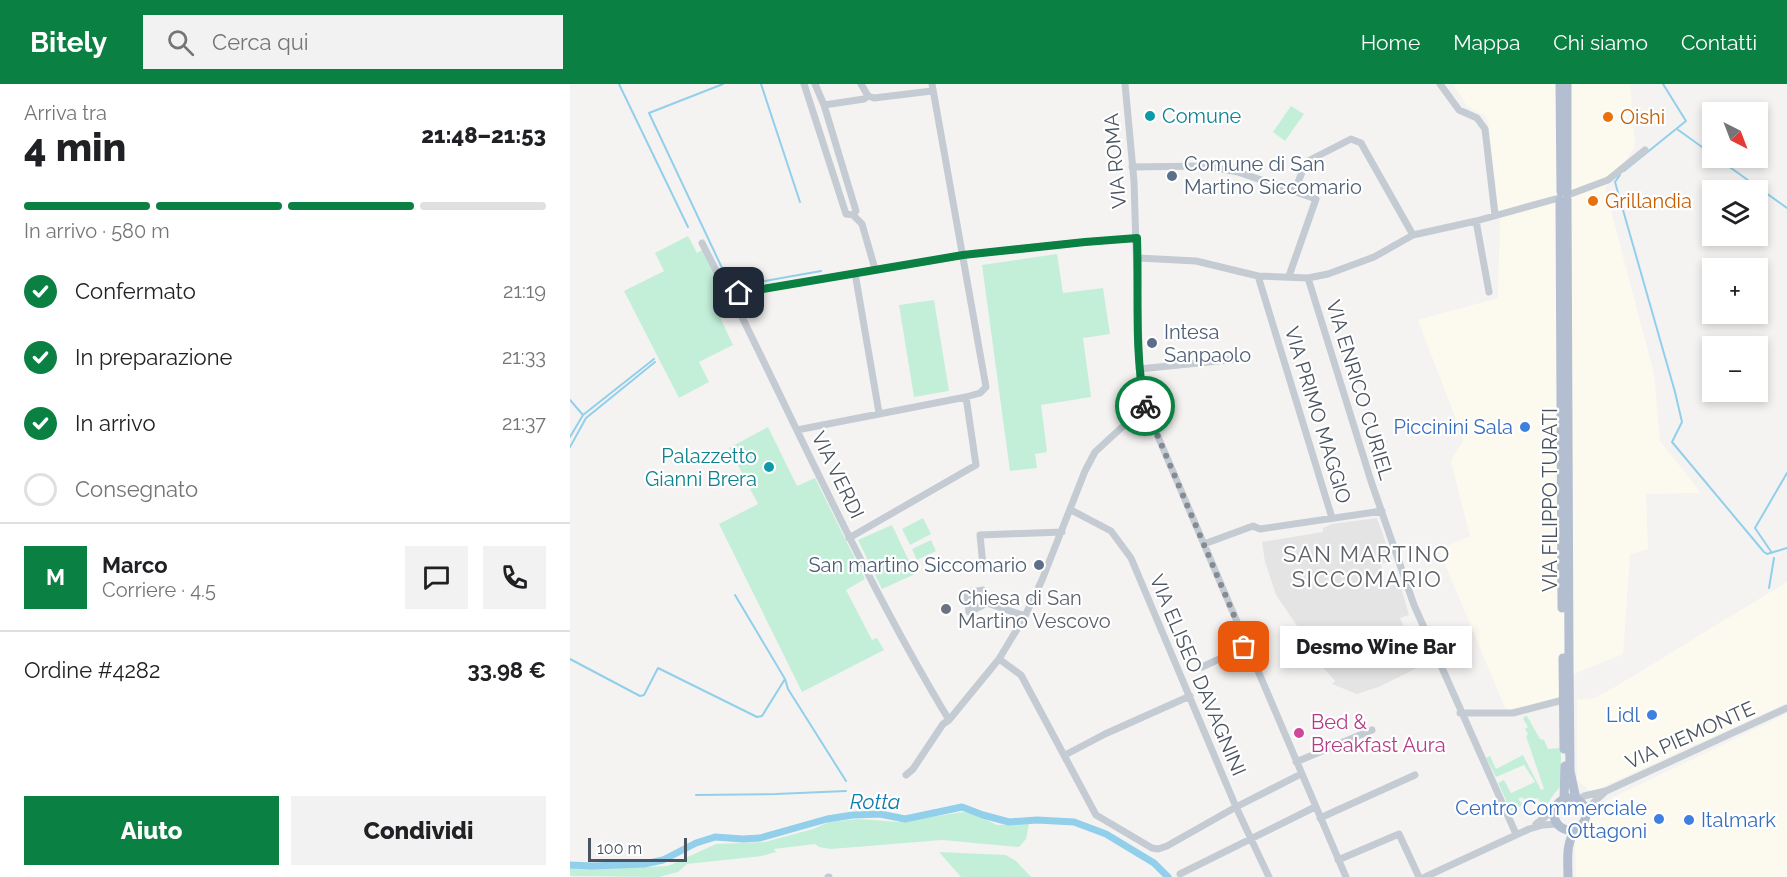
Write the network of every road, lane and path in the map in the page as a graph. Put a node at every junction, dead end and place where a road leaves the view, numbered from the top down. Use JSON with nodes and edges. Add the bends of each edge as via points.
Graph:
{"nodes":[{"id":1,"x":804,"y":84,"type":"edge"},
{"id":2,"x":815,"y":84,"type":"edge"},
{"id":3,"x":861,"y":84,"type":"edge"},
{"id":4,"x":1125,"y":84,"type":"edge"},
{"id":5,"x":1440,"y":84,"type":"edge"},
{"id":6,"x":1560,"y":84,"type":"edge"},
{"id":7,"x":1567,"y":84,"type":"edge"},
{"id":8,"x":932,"y":87,"type":"edge"},
{"id":9,"x":819,"y":96,"type":"junction"},
{"id":10,"x":868,"y":96,"type":"junction"},
{"id":11,"x":809,"y":99,"type":"junction"},
{"id":12,"x":825,"y":108,"type":"junction"},
{"id":13,"x":814,"y":115,"type":"junction"},
{"id":14,"x":1645,"y":150,"type":"dead end"},
{"id":15,"x":1132,"y":167,"type":"junction"},
{"id":16,"x":1295,"y":190,"type":"junction"},
{"id":17,"x":1564,"y":196,"type":"junction"},
{"id":18,"x":853,"y":215,"type":"junction"},
{"id":19,"x":1495,"y":215,"type":"junction"},
{"id":20,"x":1476,"y":221,"type":"junction"},
{"id":21,"x":1413,"y":235,"type":"junction"},
{"id":22,"x":1137,"y":238,"type":"junction"},
{"id":23,"x":702,"y":243,"type":"dead end"},
{"id":24,"x":963,"y":255,"type":"junction"},
{"id":25,"x":1137,"y":258,"type":"junction"},
{"id":26,"x":875,"y":269,"type":"junction"},
{"id":27,"x":855,"y":273,"type":"junction"},
{"id":28,"x":1258,"y":276,"type":"junction"},
{"id":29,"x":1289,"y":276,"type":"junction"},
{"id":30,"x":1308,"y":278,"type":"junction"},
{"id":31,"x":1490,"y":292,"type":"dead end"},
{"id":32,"x":734,"y":297,"type":"junction"},
{"id":33,"x":1238,"y":359,"type":"dead end"},
{"id":34,"x":1139,"y":369,"type":"junction"},
{"id":35,"x":966,"y":397,"type":"junction"},
{"id":36,"x":1145,"y":406,"type":"junction"},
{"id":37,"x":879,"y":413,"type":"junction"},
{"id":38,"x":797,"y":430,"type":"junction"},
{"id":39,"x":1071,"y":510,"type":"junction"},
{"id":40,"x":1382,"y":511,"type":"junction"},
{"id":41,"x":1332,"y":518,"type":"junction"},
{"id":42,"x":1062,"y":532,"type":"junction"},
{"id":43,"x":849,"y":538,"type":"junction"},
{"id":44,"x":1204,"y":544,"type":"junction"},
{"id":45,"x":983,"y":566,"type":"dead end"},
{"id":46,"x":987,"y":603,"type":"dead end"},
{"id":47,"x":1025,"y":616,"type":"junction"},
{"id":48,"x":1247,"y":646,"type":"junction"},
{"id":49,"x":999,"y":659,"type":"junction"},
{"id":50,"x":1202,"y":667,"type":"dead end"},
{"id":51,"x":1190,"y":696,"type":"junction"},
{"id":52,"x":1563,"y":700,"type":"junction"},
{"id":53,"x":1787,"y":708,"type":"edge"},
{"id":54,"x":1460,"y":713,"type":"junction"},
{"id":55,"x":949,"y":720,"type":"junction"},
{"id":56,"x":1372,"y":730,"type":"dead end"},
{"id":57,"x":1065,"y":755,"type":"junction"},
{"id":58,"x":1296,"y":762,"type":"junction"},
{"id":59,"x":1301,"y":774,"type":"junction"},
{"id":60,"x":906,"y":775,"type":"dead end"},
{"id":61,"x":1415,"y":775,"type":"dead end"},
{"id":62,"x":1606,"y":791,"type":"junction"},
{"id":63,"x":1564,"y":799,"type":"junction"},
{"id":64,"x":1577,"y":800,"type":"junction"},
{"id":65,"x":1236,"y":807,"type":"junction"},
{"id":66,"x":1316,"y":807,"type":"junction"},
{"id":67,"x":1554,"y":810,"type":"junction"},
{"id":68,"x":1586,"y":816,"type":"junction"},
{"id":69,"x":1320,"y":818,"type":"junction"},
{"id":70,"x":1560,"y":826,"type":"junction"},
{"id":71,"x":1529,"y":829,"type":"junction"},
{"id":72,"x":1577,"y":829,"type":"junction"},
{"id":73,"x":1516,"y":834,"type":"junction"},
{"id":74,"x":1251,"y":838,"type":"junction"},
{"id":75,"x":1568,"y":853,"type":"junction"},
{"id":76,"x":1338,"y":860,"type":"junction"},
{"id":77,"x":1180,"y":874,"type":"dead end"},
{"id":78,"x":1269,"y":877,"type":"edge"},
{"id":79,"x":1346,"y":877,"type":"edge"},
{"id":80,"x":1419,"y":877,"type":"edge"},
{"id":81,"x":1425,"y":877,"type":"edge"},
{"id":82,"x":1568,"y":877,"type":"edge"}],
"edges":[{"from":1,"to":11,"type":"street"},
{"from":2,"to":9,"type":"street"},
{"from":3,"to":10,"type":"street"},
{"from":4,"to":15,"type":"street","name":"VIA ROMA"},
{"from":5,"to":19,"type":"street","via":[[1459,110],[1477,118],[1485,129]]},
{"from":6,"to":17,"type":"main road","name":"VIA FILIPPO TURATI"},
{"from":7,"to":17,"type":"main road","name":"VIA FILIPPO TURATI"},
{"from":8,"to":10,"type":"street","via":[[874,99]]},
{"from":8,"to":24,"type":"street"},
{"from":9,"to":11,"type":"street"},
{"from":9,"to":12,"type":"street"},
{"from":10,"to":12,"type":"street"},
{"from":11,"to":13,"type":"street"},
{"from":12,"to":13,"type":"street"},
{"from":12,"to":18,"type":"street","via":[[856,211]]},
{"from":13,"to":18,"type":"street","via":[[846,214]]},
{"from":14,"to":17,"type":"street","via":[[1608,180]]},
{"from":15,"to":16,"type":"street","via":[[1204,166],[1238,171]]},
{"from":15,"to":22,"type":"street","name":"VIA ROMA"},
{"from":16,"to":21,"type":"street","via":[[1306,162],[1356,140]]},
{"from":16,"to":29,"type":"street","via":[[1316,199]]},
{"from":17,"to":19,"type":"street"},
{"from":17,"to":52,"type":"main road","name":"VIA FILIPPO TURATI"},
{"from":17,"to":64,"type":"main road","name":"VIA FILIPPO TURATI","via":[[1570,771]]},
{"from":18,"to":26,"type":"street","via":[[862,224]]},
{"from":19,"to":20,"type":"street"},
{"from":20,"to":21,"type":"street"},
{"from":20,"to":31,"type":"street"},
{"from":21,"to":30,"type":"street","via":[[1374,257]]},
{"from":22,"to":24,"type":"street"},
{"from":22,"to":25,"type":"street","name":"VIA ROMA"},
{"from":23,"to":32,"type":"street","name":"VIA VERDI","via":[[727,292]]},
{"from":24,"to":26,"type":"street"},
{"from":24,"to":35,"type":"street","via":[[986,387]]},
{"from":25,"to":28,"type":"street","via":[[1196,261]]},
{"from":25,"to":34,"type":"street","name":"VIA ROMA"},
{"from":26,"to":27,"type":"street"},
{"from":27,"to":32,"type":"street"},
{"from":27,"to":37,"type":"street"},
{"from":28,"to":29,"type":"street"},
{"from":28,"to":41,"type":"street","name":"VIA PRIMO MAGGIO"},
{"from":29,"to":30,"type":"street"},
{"from":30,"to":40,"type":"street","name":"VIA ENRICO CURIEL"},
{"from":32,"to":38,"type":"street","name":"VIA VERDI"},
{"from":33,"to":34,"type":"street"},
{"from":34,"to":36,"type":"street","name":"VIA ROMA"},
{"from":35,"to":37,"type":"street"},
{"from":35,"to":43,"type":"street","via":[[976,465]]},
{"from":36,"to":39,"type":"street","via":[[1095,452]]},
{"from":36,"to":44,"type":"street","name":"VIA ROMA"},
{"from":37,"to":38,"type":"street"},
{"from":38,"to":43,"type":"street","name":"VIA VERDI"},
{"from":39,"to":42,"type":"street"},
{"from":39,"to":51,"type":"street","name":"VIA ELISEO DAVAGNINI","via":[[1111,531],[1131,558]]},
{"from":40,"to":41,"type":"street","name":"VIA PRIMO MAGGIO"},
{"from":40,"to":54,"type":"street","name":"VIA ENRICO CURIEL","via":[[1414,605]]},
{"from":41,"to":44,"type":"street","via":[[1260,529],[1253,526]]},
{"from":42,"to":45,"type":"street","via":[[980,535]]},
{"from":42,"to":47,"type":"street"},
{"from":43,"to":55,"type":"street","name":"VIA VERDI","via":[[900,639]]},
{"from":44,"to":48,"type":"street","name":"VIA ROMA"},
{"from":46,"to":47,"type":"street"},
{"from":47,"to":49,"type":"street"},
{"from":48,"to":50,"type":"street"},
{"from":48,"to":58,"type":"street","name":"VIA ROMA"},
{"from":49,"to":55,"type":"street"},
{"from":49,"to":57,"type":"street","via":[[1021,675]]},
{"from":51,"to":57,"type":"street"},
{"from":51,"to":65,"type":"street","name":"VIA ELISEO DAVAGNINI"},
{"from":52,"to":54,"type":"street","via":[[1514,713]]},
{"from":52,"to":63,"type":"main road","name":"VIA FILIPPO TURATI"},
{"from":53,"to":62,"type":"street","name":"VIA PIEMONTE"},
{"from":54,"to":73,"type":"street","name":"VIA ENRICO CURIEL"},
{"from":55,"to":60,"type":"street"},
{"from":56,"to":58,"type":"street"},
{"from":57,"to":65,"type":"street","via":[[1096,814],[1158,849]]},
{"from":58,"to":59,"type":"street","name":"VIA ROMA"},
{"from":59,"to":65,"type":"street"},
{"from":59,"to":66,"type":"street","name":"VIA ROMA"},
{"from":61,"to":69,"type":"street"},
{"from":62,"to":64,"type":"street","name":"VIA PIEMONTE"},
{"from":62,"to":68,"type":"street","name":"VIA PIEMONTE"},
{"from":63,"to":64,"type":"main road"},
{"from":63,"to":67,"type":"main road"},
{"from":64,"to":68,"type":"main road","via":[[1585,807]]},
{"from":65,"to":74,"type":"street","name":"VIA ELISEO DAVAGNINI"},
{"from":66,"to":69,"type":"street","name":"VIA ROMA"},
{"from":66,"to":74,"type":"street"},
{"from":67,"to":70,"type":"main road"},
{"from":67,"to":71,"type":"street"},
{"from":68,"to":72,"type":"main road"},
{"from":69,"to":76,"type":"street","name":"VIA ROMA"},
{"from":70,"to":71,"type":"street"},
{"from":70,"to":72,"type":"main road"},
{"from":70,"to":75,"type":"main road"},
{"from":71,"to":73,"type":"street"},
{"from":72,"to":75,"type":"main road"},
{"from":73,"to":81,"type":"street"},
{"from":74,"to":77,"type":"street"},
{"from":74,"to":78,"type":"street","name":"VIA ELISEO DAVAGNINI"},
{"from":75,"to":82,"type":"main road"},
{"from":76,"to":79,"type":"street","name":"VIA ROMA"},
{"from":76,"to":80,"type":"street","via":[[1400,834]]}]}
